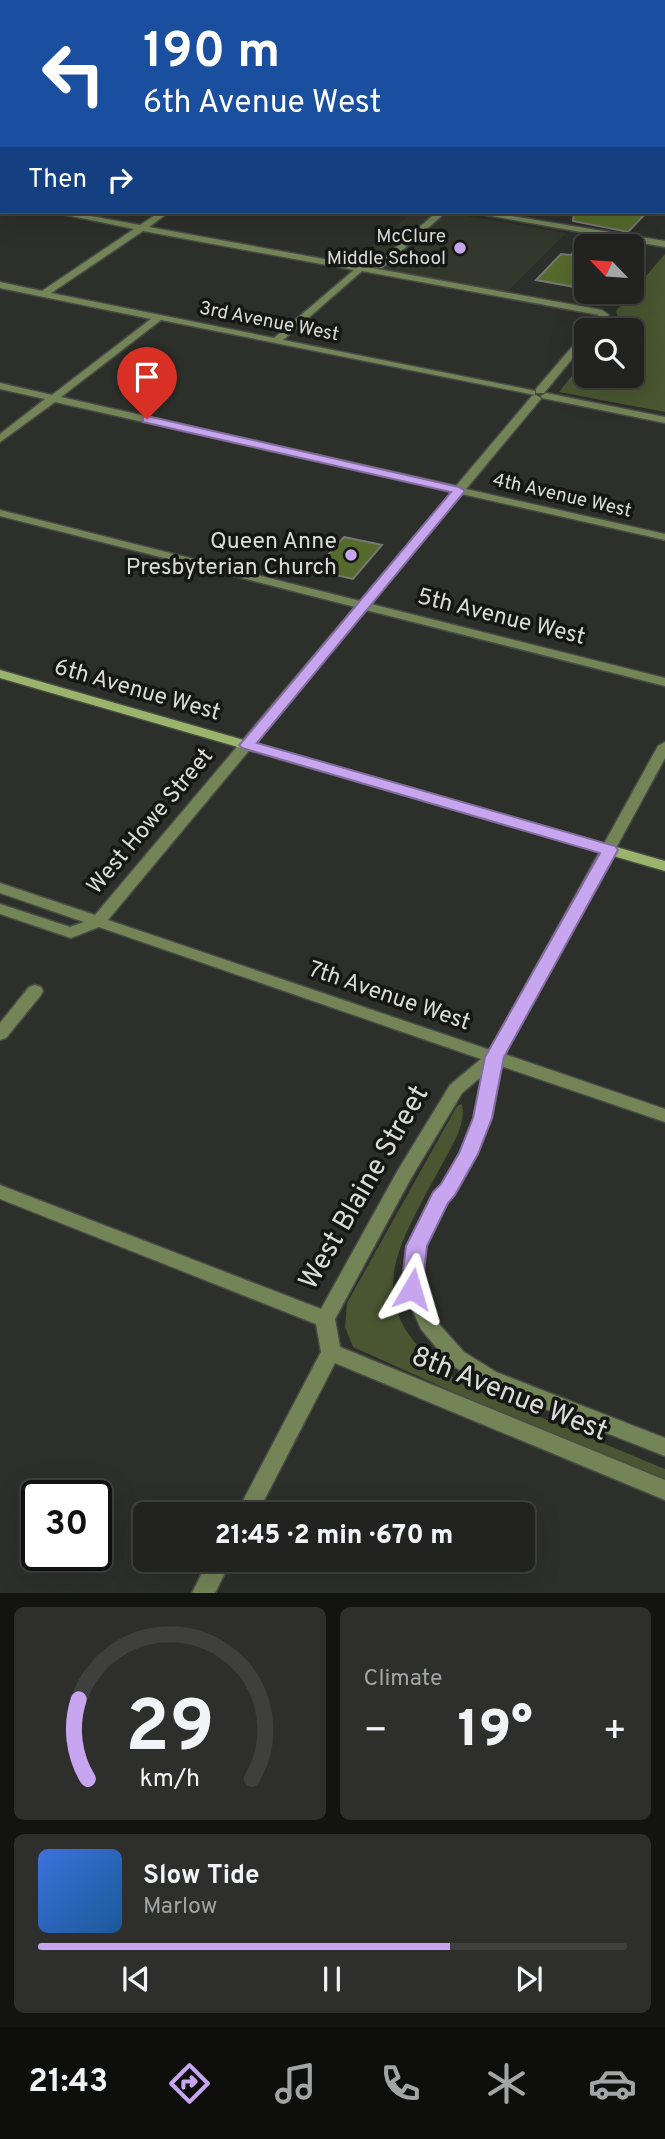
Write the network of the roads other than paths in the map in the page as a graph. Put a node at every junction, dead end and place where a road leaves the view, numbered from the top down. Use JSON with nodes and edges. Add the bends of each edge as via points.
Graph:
{"nodes":[{"id":1,"x":67,"y":214,"type":"edge"},
{"id":2,"x":162,"y":214,"type":"edge"},
{"id":3,"x":439,"y":214,"type":"edge"},
{"id":4,"x":485,"y":214,"type":"edge"},
{"id":5,"x":141,"y":228,"type":"junction"},
{"id":6,"x":665,"y":243,"type":"edge"},
{"id":7,"x":379,"y":266,"type":"dead end"},
{"id":8,"x":361,"y":268,"type":"junction"},
{"id":9,"x":0,"y":285,"type":"edge"},
{"id":10,"x":43,"y":294,"type":"junction"},
{"id":11,"x":158,"y":318,"type":"junction"},
{"id":12,"x":601,"y":318,"type":"edge"},
{"id":13,"x":276,"y":341,"type":"junction"},
{"id":14,"x":574,"y":350,"type":"edge"},
{"id":15,"x":0,"y":386,"type":"edge"},
{"id":16,"x":538,"y":394,"type":"junction"},
{"id":17,"x":53,"y":398,"type":"junction"},
{"id":18,"x":665,"y":419,"type":"edge"},
{"id":19,"x":0,"y":439,"type":"edge"},
{"id":20,"x":459,"y":491,"type":"junction"},
{"id":21,"x":0,"y":513,"type":"edge"},
{"id":22,"x":665,"y":537,"type":"edge"},
{"id":23,"x":363,"y":604,"type":"junction"},
{"id":24,"x":0,"y":674,"type":"edge"},
{"id":25,"x":665,"y":682,"type":"edge"},
{"id":26,"x":247,"y":745,"type":"junction"},
{"id":27,"x":665,"y":746,"type":"edge"},
{"id":28,"x":609,"y":850,"type":"junction"},
{"id":29,"x":665,"y":866,"type":"edge"},
{"id":30,"x":0,"y":888,"type":"edge"},
{"id":31,"x":0,"y":909,"type":"edge"},
{"id":32,"x":98,"y":922,"type":"junction"},
{"id":33,"x":35,"y":991,"type":"dead end"},
{"id":34,"x":0,"y":1034,"type":"edge"},
{"id":35,"x":494,"y":1057,"type":"junction"},
{"id":36,"x":665,"y":1116,"type":"edge"},
{"id":37,"x":0,"y":1192,"type":"edge"},
{"id":38,"x":325,"y":1319,"type":"junction"},
{"id":39,"x":430,"y":1329,"type":"joint"},
{"id":40,"x":331,"y":1352,"type":"junction"},
{"id":41,"x":665,"y":1447,"type":"edge"},
{"id":42,"x":665,"y":1490,"type":"edge"},
{"id":43,"x":252,"y":1502,"type":"edge"},
{"id":44,"x":214,"y":1572,"type":"edge"},
{"id":45,"x":203,"y":1593,"type":"edge"}],
"edges":[{"from":1,"to":5,"type":"street"},
{"from":2,"to":5,"type":"street"},
{"from":3,"to":7,"type":"street"},
{"from":4,"to":6,"type":"street"},
{"from":5,"to":8,"type":"street"},
{"from":5,"to":10,"type":"street"},
{"from":8,"to":12,"type":"street","via":[[604,314]]},
{"from":8,"to":13,"type":"street"},
{"from":9,"to":10,"type":"street","name":"3rd Avenue West"},
{"from":10,"to":11,"type":"street","name":"3rd Avenue West"},
{"from":11,"to":13,"type":"street","name":"3rd Avenue West"},
{"from":11,"to":17,"type":"street"},
{"from":13,"to":16,"type":"street","name":"3rd Avenue West"},
{"from":14,"to":16,"type":"street","name":"West Howe Street"},
{"from":15,"to":17,"type":"street","name":"4th Avenue West"},
{"from":16,"to":18,"type":"street","name":"3rd Avenue West"},
{"from":16,"to":20,"type":"street","name":"West Howe Street"},
{"from":17,"to":19,"type":"street"},
{"from":17,"to":20,"type":"street","name":"4th Avenue West"},
{"from":20,"to":22,"type":"street","name":"4th Avenue West"},
{"from":20,"to":23,"type":"street","name":"West Howe Street"},
{"from":21,"to":23,"type":"street","name":"5th Avenue West"},
{"from":23,"to":25,"type":"street","name":"5th Avenue West"},
{"from":23,"to":26,"type":"street","name":"West Howe Street"},
{"from":24,"to":26,"type":"street","name":"6th Avenue West"},
{"from":26,"to":28,"type":"street","name":"6th Avenue West"},
{"from":26,"to":32,"type":"street","name":"West Howe Street"},
{"from":27,"to":28,"type":"street","name":"West Blaine Street"},
{"from":28,"to":29,"type":"street","name":"6th Avenue West"},
{"from":28,"to":35,"type":"street","name":"West Blaine Street"},
{"from":30,"to":32,"type":"street","name":"7th Avenue West"},
{"from":31,"to":32,"type":"street","via":[[71,933]]},
{"from":32,"to":35,"type":"street","name":"7th Avenue West"},
{"from":33,"to":34,"type":"street"},
{"from":35,"to":36,"type":"street","name":"7th Avenue West"},
{"from":35,"to":38,"type":"street","name":"West Blaine Street","via":[[456,1089]]},
{"from":35,"to":39,"type":"street","name":"West Blaine Street","via":[[483,1118],[417,1246],[412,1289]]},
{"from":37,"to":38,"type":"street"},
{"from":38,"to":40,"type":"street","name":"West Blaine Street"},
{"from":39,"to":41,"type":"street","name":"8th Avenue West","via":[[457,1358],[489,1378]]},
{"from":40,"to":42,"type":"street","name":"8th Avenue West"},
{"from":40,"to":43,"type":"street"},
{"from":44,"to":45,"type":"street"}]}
